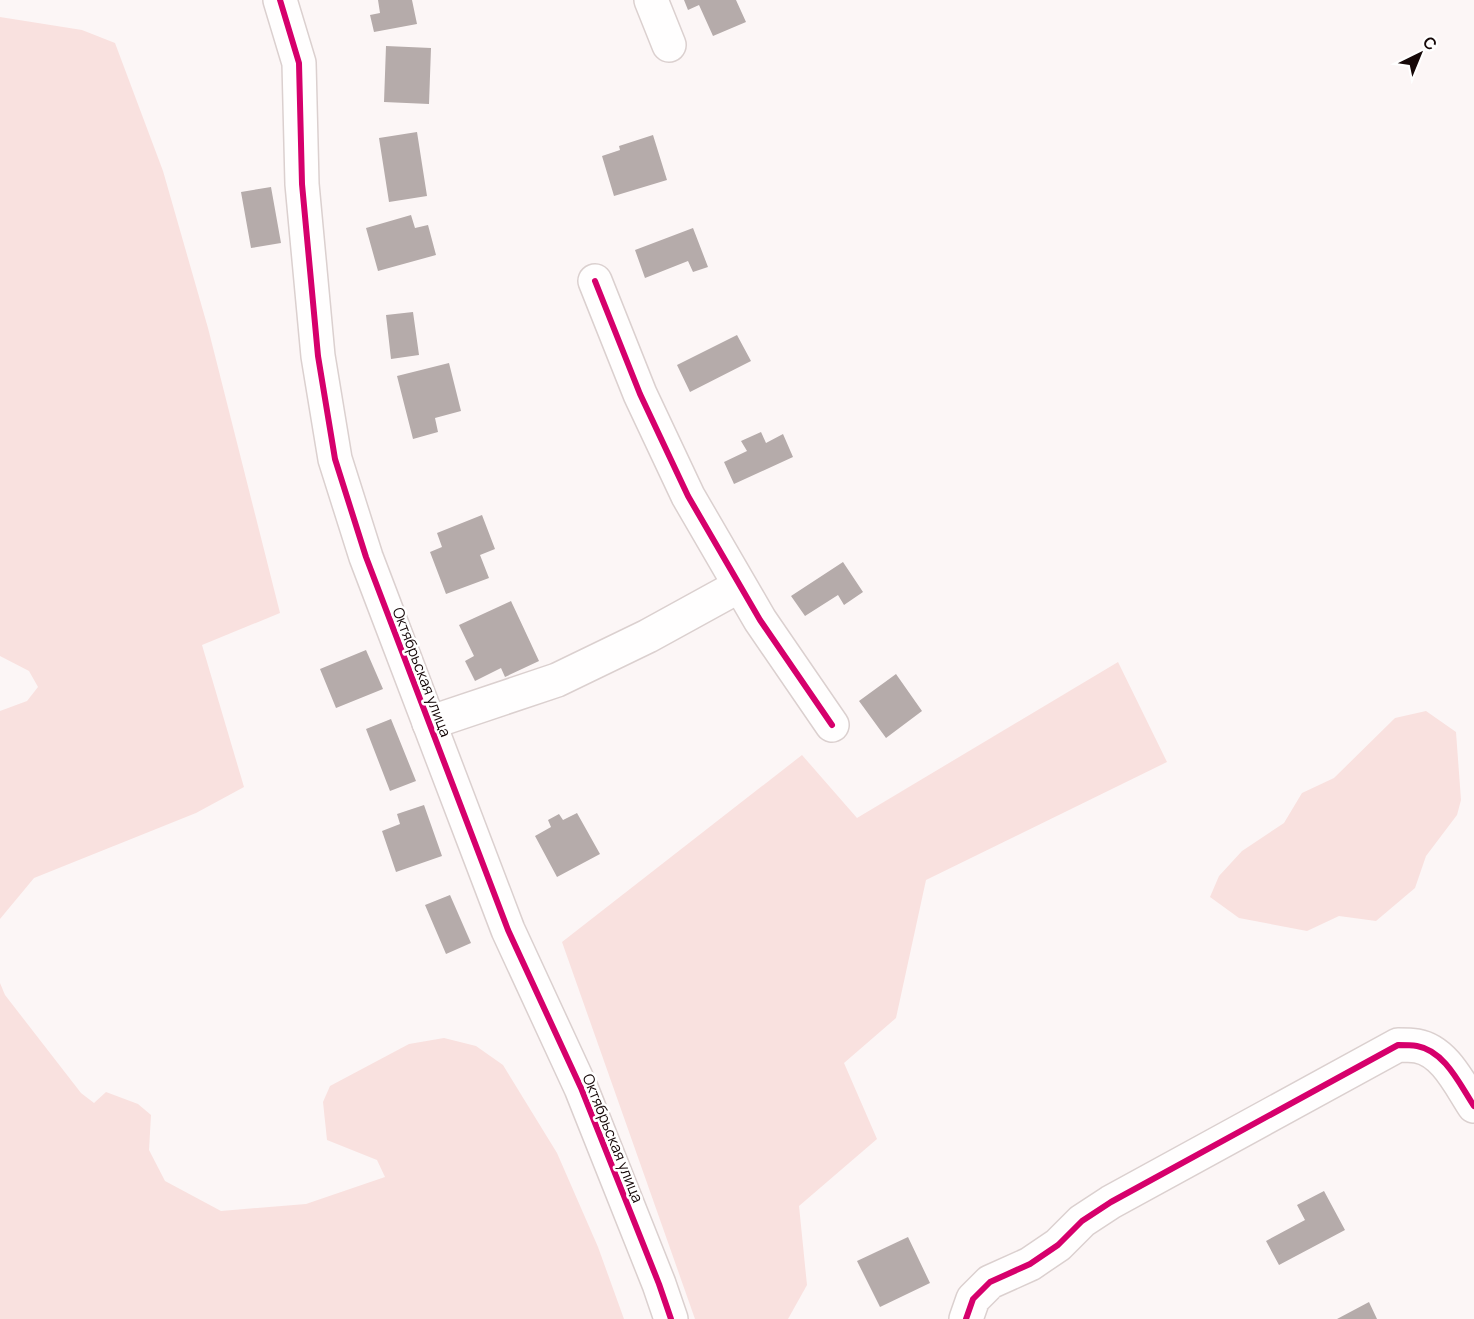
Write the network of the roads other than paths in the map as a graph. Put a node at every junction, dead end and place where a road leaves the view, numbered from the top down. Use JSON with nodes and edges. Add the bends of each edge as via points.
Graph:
{"nodes":[{"id":1,"x":280,"y":0,"type":"edge"},
{"id":2,"x":651,"y":0,"type":"edge"},
{"id":3,"x":669,"y":45,"type":"dead end"},
{"id":4,"x":595,"y":281,"type":"dead end"},
{"id":5,"x":739,"y":586,"type":"junction"},
{"id":6,"x":429,"y":723,"type":"junction"},
{"id":7,"x":832,"y":725,"type":"dead end"},
{"id":8,"x":1474,"y":1106,"type":"edge"},
{"id":9,"x":671,"y":1319,"type":"edge"},
{"id":10,"x":966,"y":1319,"type":"edge"}],
"edges":[{"from":1,"to":6,"type":"street","name":"Октябрьская улица","via":[[299,63],[303,184],[318,356],[335,459],[366,557]]},
{"from":2,"to":3,"type":"street"},
{"from":4,"to":5,"type":"street","via":[[640,394],[688,496]]},
{"from":5,"to":6,"type":"street","via":[[557,680]]},
{"from":5,"to":7,"type":"street"},
{"from":6,"to":9,"type":"street","name":"Октябрьская улица","via":[[507,930],[581,1088]]},
{"from":8,"to":10,"type":"street","via":[[1437,1055],[1419,1046],[1398,1045],[1111,1202],[1030,1264],[990,1282],[973,1299]]}]}
